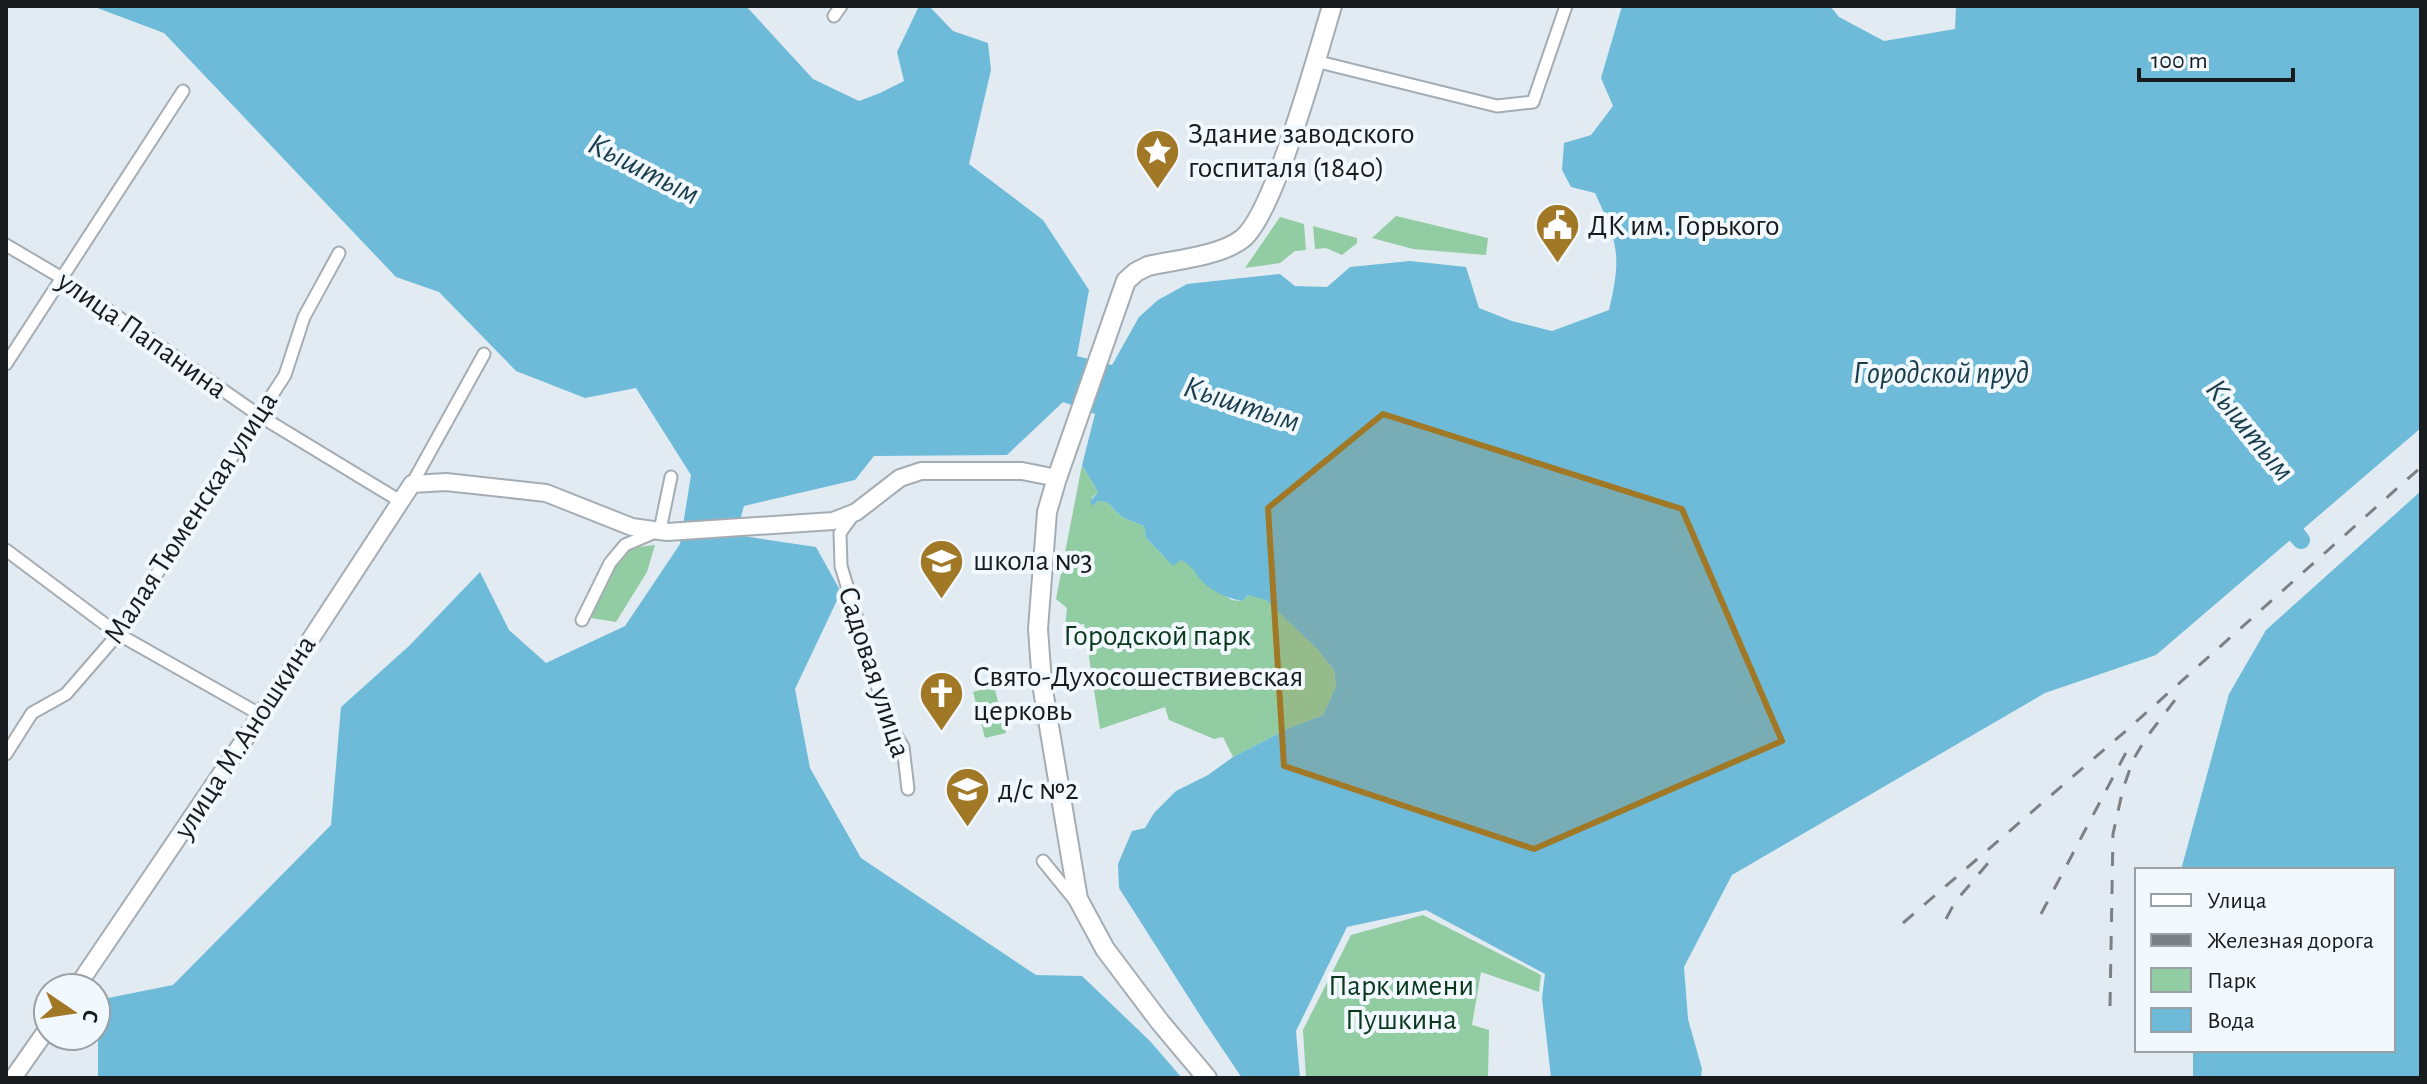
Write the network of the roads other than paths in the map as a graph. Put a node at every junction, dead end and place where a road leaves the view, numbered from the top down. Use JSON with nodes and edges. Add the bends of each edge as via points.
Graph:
{"nodes":[{"id":1,"x":1332,"y":6,"type":"edge"},
{"id":2,"x":1566,"y":6,"type":"edge"},
{"id":3,"x":1315,"y":61,"type":"junction"},
{"id":4,"x":183,"y":91,"type":"dead end"},
{"id":5,"x":6,"y":245,"type":"edge"},
{"id":6,"x":339,"y":253,"type":"dead end"},
{"id":7,"x":62,"y":278,"type":"junction"},
{"id":8,"x":484,"y":354,"type":"dead end"},
{"id":9,"x":6,"y":364,"type":"edge"},
{"id":10,"x":260,"y":416,"type":"junction"},
{"id":11,"x":671,"y":477,"type":"dead end"},
{"id":12,"x":1057,"y":478,"type":"junction"},
{"id":13,"x":412,"y":484,"type":"junction"},
{"id":14,"x":400,"y":501,"type":"junction"},
{"id":15,"x":856,"y":512,"type":"junction"},
{"id":16,"x":660,"y":530,"type":"junction"},
{"id":17,"x":6,"y":550,"type":"edge"},
{"id":18,"x":582,"y":620,"type":"dead end"},
{"id":19,"x":118,"y":634,"type":"junction"},
{"id":20,"x":261,"y":715,"type":"junction"},
{"id":21,"x":6,"y":754,"type":"edge"},
{"id":22,"x":908,"y":789,"type":"dead end"},
{"id":23,"x":1043,"y":861,"type":"dead end"},
{"id":24,"x":1083,"y":910,"type":"junction"},
{"id":25,"x":87,"y":972,"type":"edge"},
{"id":26,"x":32,"y":1051,"type":"edge"},
{"id":27,"x":13,"y":1078,"type":"edge"},
{"id":28,"x":1207,"y":1078,"type":"edge"}],
"edges":[{"from":1,"to":3,"type":"main road"},
{"from":2,"to":3,"type":"street","via":[[1533,102],[1497,106]]},
{"from":3,"to":12,"type":"main road","via":[[1255,225],[1225,248],[1148,266],[1124,288]]},
{"from":4,"to":7,"type":"street"},
{"from":5,"to":7,"type":"street","name":"улица Папанина"},
{"from":6,"to":10,"type":"street","name":"Малая Тюменская улица","via":[[304,317],[285,375]]},
{"from":7,"to":9,"type":"street"},
{"from":7,"to":10,"type":"street","name":"улица Папанина"},
{"from":8,"to":13,"type":"street","name":"улица М.Аношкина"},
{"from":10,"to":14,"type":"street","name":"улица Папанина"},
{"from":10,"to":19,"type":"street","name":"Малая Тюменская улица"},
{"from":11,"to":16,"type":"street"},
{"from":12,"to":15,"type":"street","via":[[1022,471],[921,471],[900,478]]},
{"from":12,"to":24,"type":"main road","via":[[1044,535],[1039,649]]},
{"from":13,"to":14,"type":"street","name":"улица М.Аношкина"},
{"from":13,"to":16,"type":"street","via":[[446,482],[546,493],[632,527]]},
{"from":14,"to":20,"type":"street","name":"улица М.Аношкина"},
{"from":15,"to":16,"type":"street","via":[[833,521]]},
{"from":15,"to":22,"type":"street","name":"Садовая улица","via":[[840,533],[841,566],[888,722],[903,747]]},
{"from":16,"to":18,"type":"street","via":[[625,545],[610,563]]},
{"from":17,"to":19,"type":"street"},
{"from":19,"to":20,"type":"street"},
{"from":19,"to":21,"type":"street","name":"Малая Тюменская улица","via":[[66,694],[32,713]]},
{"from":20,"to":25,"type":"street","name":"улица М.Аношкина"},
{"from":23,"to":24,"type":"street"},
{"from":24,"to":28,"type":"main road","via":[[1105,949]]},
{"from":26,"to":27,"type":"street"}]}
